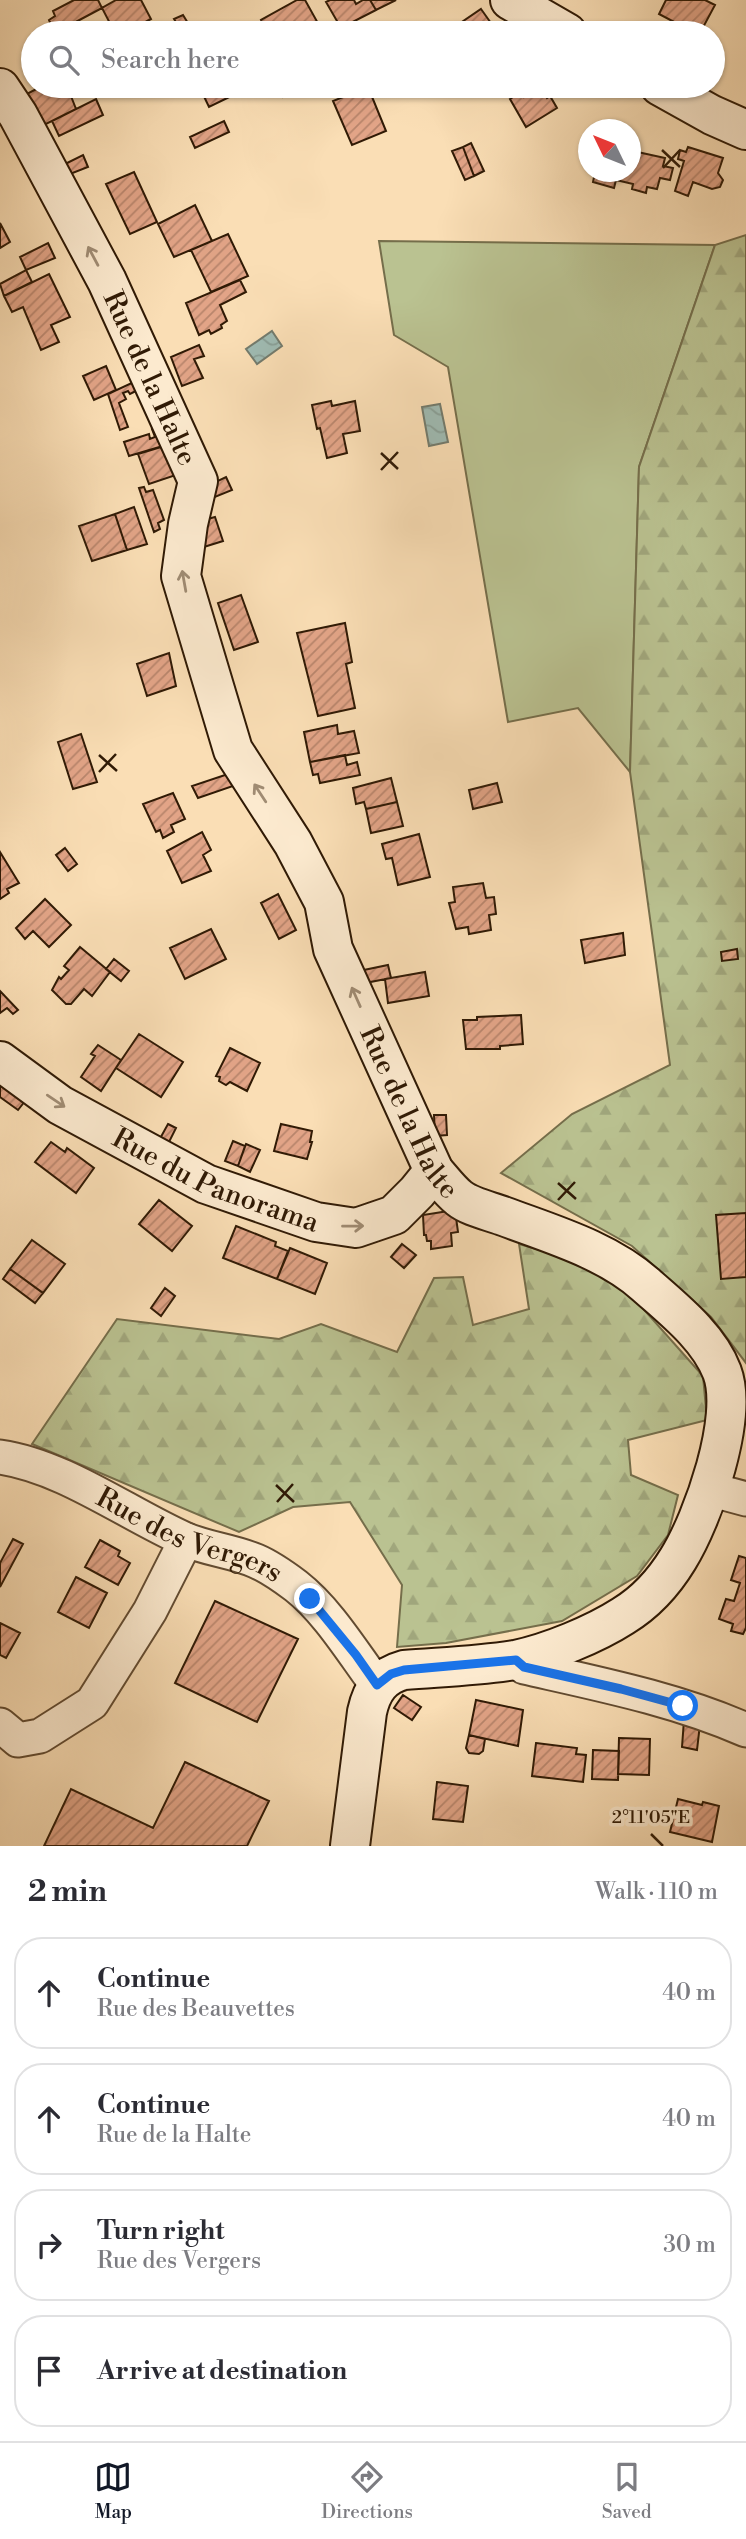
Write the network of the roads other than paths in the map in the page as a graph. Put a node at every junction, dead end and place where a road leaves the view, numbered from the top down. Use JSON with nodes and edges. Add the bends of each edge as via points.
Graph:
{"nodes":[{"id":1,"x":510,"y":0,"type":"edge"},
{"id":2,"x":546,"y":21,"type":"edge"},
{"id":3,"x":0,"y":88,"type":"edge"},
{"id":4,"x":684,"y":98,"type":"edge"},
{"id":5,"x":741,"y":127,"type":"edge"},
{"id":6,"x":0,"y":1061,"type":"edge"},
{"id":7,"x":434,"y":1171,"type":"junction"},
{"id":8,"x":737,"y":1407,"type":"edge"},
{"id":9,"x":0,"y":1457,"type":"edge"},
{"id":10,"x":709,"y":1489,"type":"junction"},
{"id":11,"x":746,"y":1499,"type":"edge"},
{"id":12,"x":186,"y":1540,"type":"junction"},
{"id":13,"x":516,"y":1660,"type":"junction"},
{"id":14,"x":377,"y":1685,"type":"junction"},
{"id":15,"x":0,"y":1725,"type":"edge"},
{"id":16,"x":746,"y":1730,"type":"edge"},
{"id":17,"x":350,"y":1846,"type":"edge"}],
"edges":[{"from":1,"to":2,"type":"street"},
{"from":7,"to":3,"type":"street","name":"Rue de la Halte","one_way":true,"via":[[333,949],[324,902],[293,843],[233,750],[181,576],[198,481],[107,281]]},
{"from":4,"to":5,"type":"street"},
{"from":6,"to":7,"type":"street","name":"Rue du Panorama","one_way":true,"via":[[60,1105],[206,1184],[316,1222],[356,1228],[394,1214]]},
{"from":7,"to":8,"type":"street","name":"Rue de la Halte","via":[[460,1199],[560,1237],[608,1259],[643,1282],[707,1346]]},
{"from":8,"to":10,"type":"street","name":"Rue de la Halte"},
{"from":9,"to":12,"type":"street","name":"Rue des Vergers","via":[[28,1462]]},
{"from":10,"to":11,"type":"street"},
{"from":10,"to":13,"type":"street","name":"Rue de la Halte","via":[[680,1557],[649,1597],[591,1632]]},
{"from":12,"to":14,"type":"street","name":"Rue des Vergers","via":[[254,1560],[297,1587]]},
{"from":12,"to":15,"type":"street","via":[[150,1611],[92,1703],[40,1737],[18,1740]]},
{"from":13,"to":14,"type":"street","name":"Rue de la Halte","via":[[404,1670]]},
{"from":13,"to":16,"type":"street","via":[[524,1667],[683,1706]]},
{"from":14,"to":17,"type":"street","via":[[367,1712]]}]}
